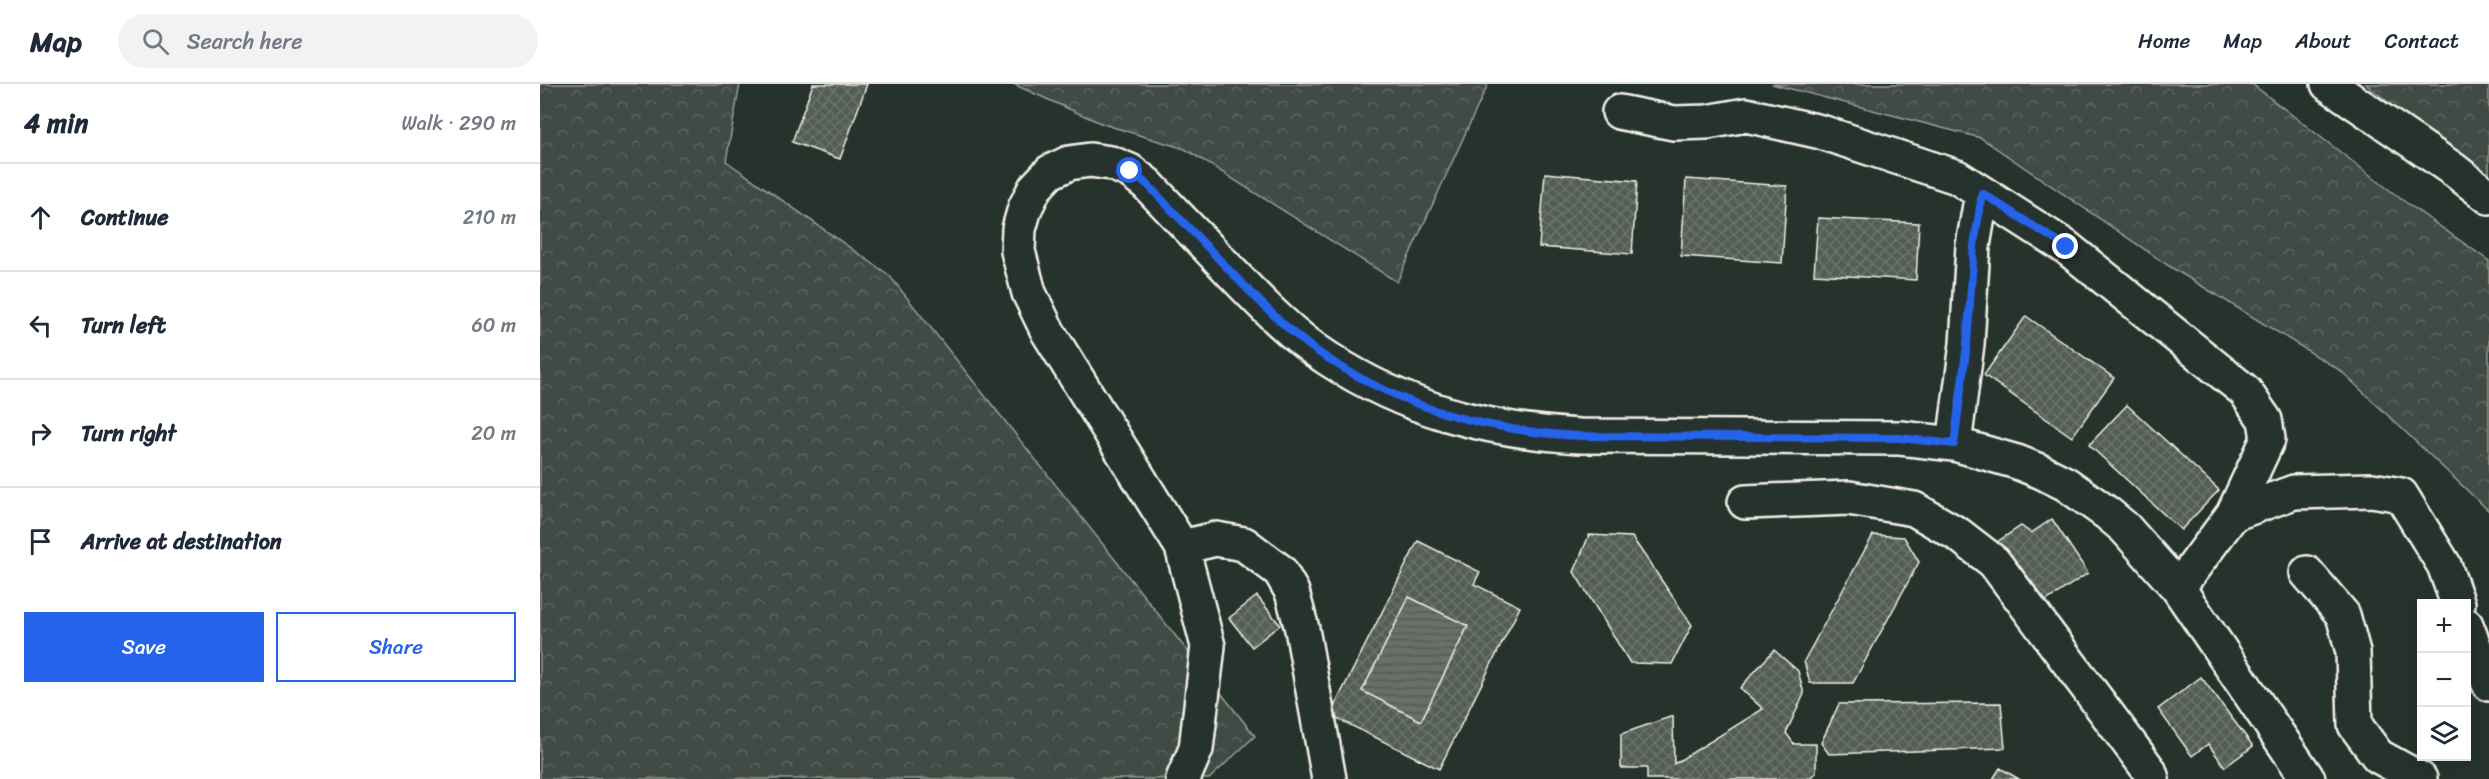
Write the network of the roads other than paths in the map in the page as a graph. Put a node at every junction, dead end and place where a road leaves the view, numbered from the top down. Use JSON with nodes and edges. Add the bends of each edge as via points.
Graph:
{"nodes":[{"id":1,"x":2328,"y":84,"type":"edge"},
{"id":2,"x":1619,"y":112,"type":"dead end"},
{"id":3,"x":1982,"y":193,"type":"junction"},
{"id":4,"x":2489,"y":197,"type":"edge"},
{"id":5,"x":1954,"y":444,"type":"junction"},
{"id":6,"x":1745,"y":502,"type":"dead end"},
{"id":7,"x":2233,"y":514,"type":"junction"},
{"id":8,"x":1182,"y":547,"type":"junction"},
{"id":9,"x":2307,"y":573,"type":"dead end"},
{"id":10,"x":2178,"y":588,"type":"junction"},
{"id":11,"x":2457,"y":599,"type":"edge"},
{"id":12,"x":2471,"y":638,"type":"edge"},
{"id":13,"x":2489,"y":684,"type":"edge"},
{"id":14,"x":1183,"y":779,"type":"edge"},
{"id":15,"x":1329,"y":779,"type":"edge"},
{"id":16,"x":2152,"y":779,"type":"edge"},
{"id":17,"x":2308,"y":779,"type":"edge"},
{"id":18,"x":2420,"y":779,"type":"edge"}],
"edges":[{"from":1,"to":4,"type":"street"},
{"from":2,"to":3,"type":"street","via":[[1674,123],[1746,115],[1821,132],[1957,177]]},
{"from":3,"to":5,"type":"street"},
{"from":3,"to":7,"type":"street","via":[[2066,247],[2244,391],[2265,420],[2268,439]]},
{"from":5,"to":8,"type":"street","via":[[1900,438],[1580,436],[1513,430],[1447,415],[1364,380],[1317,350],[1257,299],[1130,171],[1090,160],[1069,163],[1050,172],[1024,208],[1018,251],[1022,273],[1048,332]]},
{"from":5,"to":10,"type":"street","via":[[2017,462],[2080,493],[2125,528]]},
{"from":6,"to":16,"type":"street","via":[[1849,498],[1914,509],[1959,535],[1994,562]]},
{"from":7,"to":10,"type":"street"},
{"from":7,"to":11,"type":"street","via":[[2294,492],[2372,490],[2401,495],[2444,565]]},
{"from":8,"to":14,"type":"street","via":[[1208,646],[1196,749]]},
{"from":8,"to":15,"type":"street","via":[[1216,540],[1244,544],[1280,571],[1292,592],[1302,629]]},
{"from":9,"to":18,"type":"street","via":[[2343,615],[2353,652],[2355,725],[2378,756]]},
{"from":10,"to":17,"type":"street"},
{"from":12,"to":13,"type":"street"}]}
